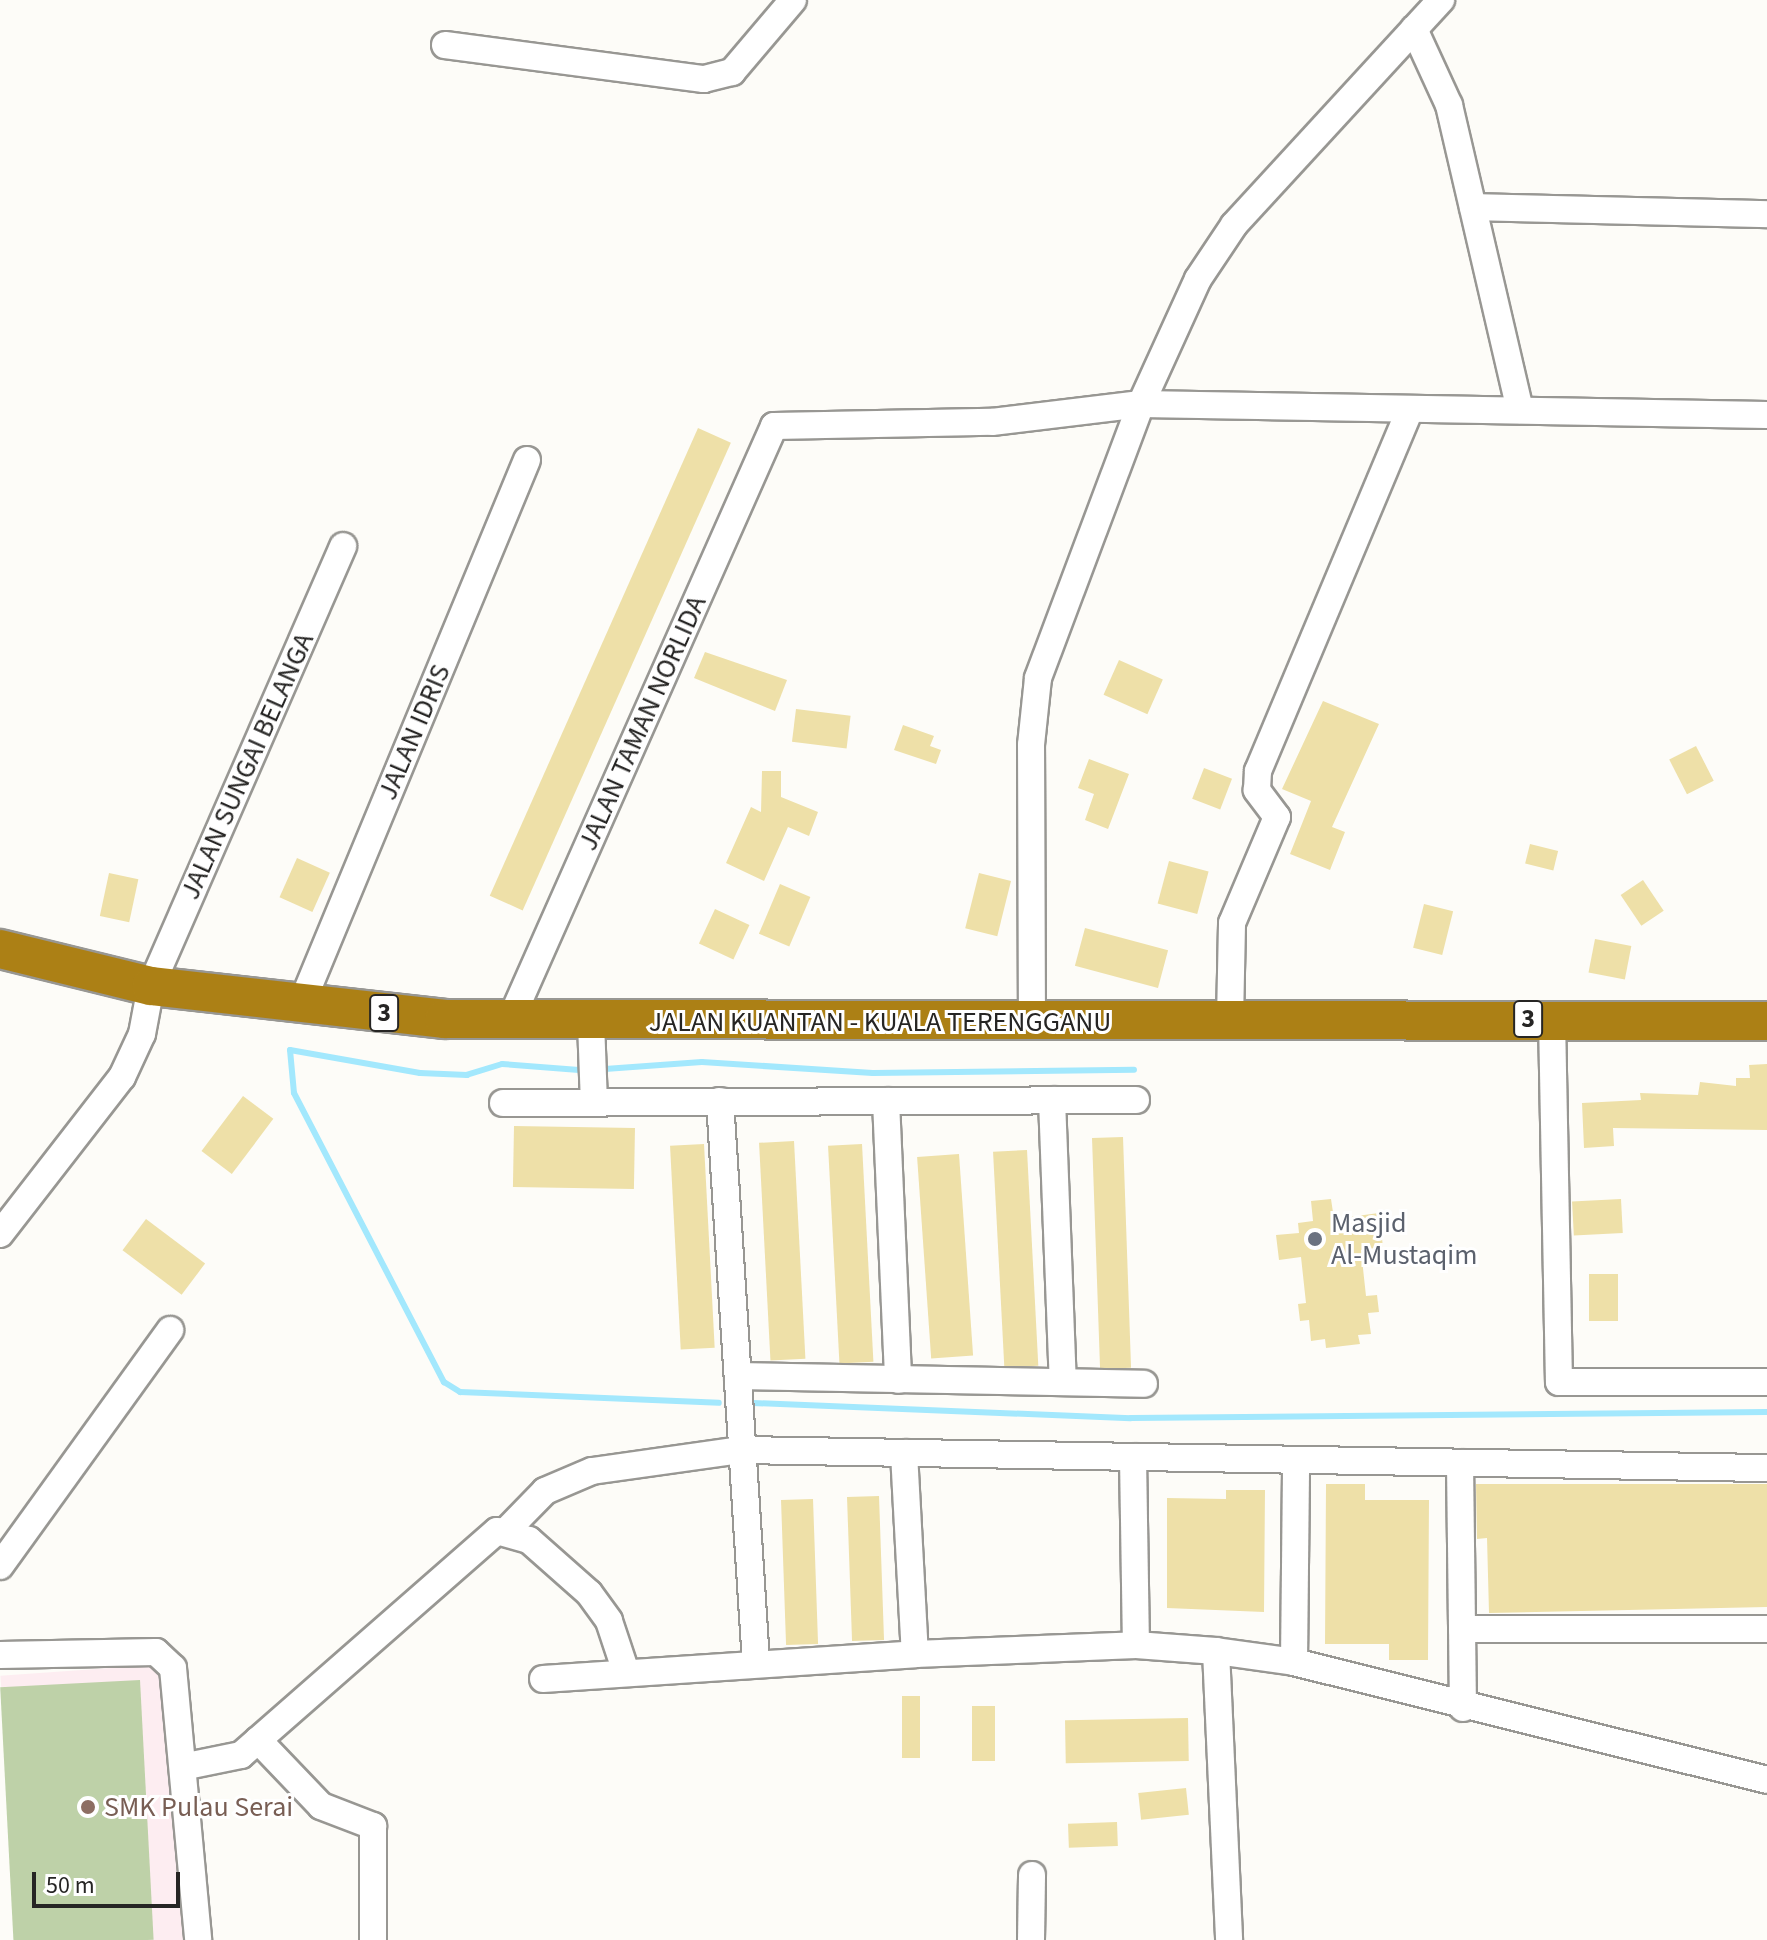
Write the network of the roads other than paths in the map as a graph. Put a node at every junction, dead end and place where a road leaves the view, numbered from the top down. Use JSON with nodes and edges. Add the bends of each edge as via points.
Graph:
{"nodes":[{"id":1,"x":793,"y":0,"type":"edge"},
{"id":2,"x":1441,"y":0,"type":"edge"},
{"id":3,"x":1414,"y":29,"type":"junction"},
{"id":4,"x":445,"y":45,"type":"dead end"},
{"id":5,"x":1473,"y":207,"type":"junction"},
{"id":6,"x":1767,"y":214,"type":"edge"},
{"id":7,"x":1141,"y":404,"type":"junction"},
{"id":8,"x":1520,"y":410,"type":"junction"},
{"id":9,"x":1409,"y":411,"type":"junction"},
{"id":10,"x":1767,"y":415,"type":"edge"},
{"id":11,"x":527,"y":460,"type":"dead end"},
{"id":12,"x":343,"y":546,"type":"dead end"},
{"id":13,"x":0,"y":949,"type":"edge"},
{"id":14,"x":151,"y":986,"type":"junction"},
{"id":15,"x":301,"y":1005,"type":"junction"},
{"id":16,"x":1552,"y":1019,"type":"junction"},
{"id":17,"x":1230,"y":1020,"type":"junction"},
{"id":18,"x":510,"y":1021,"type":"junction"},
{"id":19,"x":1767,"y":1021,"type":"edge"},
{"id":20,"x":591,"y":1022,"type":"junction"},
{"id":21,"x":1032,"y":1025,"type":"junction"},
{"id":22,"x":1052,"y":1100,"type":"junction"},
{"id":23,"x":1136,"y":1100,"type":"dead end"},
{"id":24,"x":720,"y":1101,"type":"junction"},
{"id":25,"x":886,"y":1101,"type":"junction"},
{"id":26,"x":594,"y":1102,"type":"junction"},
{"id":27,"x":503,"y":1103,"type":"dead end"},
{"id":28,"x":0,"y":1234,"type":"edge"},
{"id":29,"x":170,"y":1330,"type":"dead end"},
{"id":30,"x":738,"y":1376,"type":"junction"},
{"id":31,"x":898,"y":1380,"type":"junction"},
{"id":32,"x":1063,"y":1382,"type":"junction"},
{"id":33,"x":1767,"y":1382,"type":"edge"},
{"id":34,"x":1144,"y":1384,"type":"dead end"},
{"id":35,"x":742,"y":1450,"type":"junction"},
{"id":36,"x":904,"y":1453,"type":"junction"},
{"id":37,"x":1133,"y":1457,"type":"junction"},
{"id":38,"x":1296,"y":1460,"type":"junction"},
{"id":39,"x":1460,"y":1463,"type":"junction"},
{"id":40,"x":1767,"y":1468,"type":"edge"},
{"id":41,"x":507,"y":1530,"type":"junction"},
{"id":42,"x":0,"y":1566,"type":"edge"},
{"id":43,"x":1462,"y":1629,"type":"junction"},
{"id":44,"x":1767,"y":1629,"type":"edge"},
{"id":45,"x":1136,"y":1645,"type":"junction"},
{"id":46,"x":1216,"y":1651,"type":"junction"},
{"id":47,"x":915,"y":1654,"type":"junction"},
{"id":48,"x":0,"y":1655,"type":"edge"},
{"id":49,"x":1294,"y":1662,"type":"junction"},
{"id":50,"x":756,"y":1663,"type":"junction"},
{"id":51,"x":626,"y":1672,"type":"junction"},
{"id":52,"x":543,"y":1679,"type":"dead end"},
{"id":53,"x":1463,"y":1708,"type":"junction"},
{"id":54,"x":258,"y":1740,"type":"junction"},
{"id":55,"x":187,"y":1766,"type":"junction"},
{"id":56,"x":1767,"y":1780,"type":"edge"},
{"id":57,"x":1032,"y":1875,"type":"dead end"},
{"id":58,"x":198,"y":1940,"type":"edge"},
{"id":59,"x":373,"y":1940,"type":"edge"},
{"id":60,"x":1031,"y":1940,"type":"edge"},
{"id":61,"x":1229,"y":1940,"type":"edge"}],
"edges":[{"from":1,"to":4,"type":"street","via":[[732,72],[704,79]]},
{"from":2,"to":3,"type":"street"},
{"from":3,"to":5,"type":"street","via":[[1444,89]]},
{"from":3,"to":7,"type":"street","via":[[1234,225],[1198,279]]},
{"from":5,"to":6,"type":"street"},
{"from":5,"to":8,"type":"street"},
{"from":7,"to":9,"type":"street"},
{"from":7,"to":18,"type":"street","name":"JALAN TAMAN NORLIDA","via":[[992,422],[774,426]]},
{"from":7,"to":21,"type":"street","via":[[1038,678],[1031,745]]},
{"from":8,"to":9,"type":"street"},
{"from":8,"to":10,"type":"street"},
{"from":9,"to":17,"type":"street","via":[[1258,771],[1257,790],[1277,817],[1232,923]]},
{"from":11,"to":15,"type":"street","name":"JALAN IDRIS"},
{"from":12,"to":14,"type":"street","name":"JALAN SUNGAI BELANGA"},
{"from":13,"to":14,"type":"highway","name":"JALAN KUANTAN - KUALA TERENGGANU","number":"3"},
{"from":14,"to":15,"type":"highway","name":"JALAN KUANTAN - KUALA TERENGGANU","number":"3"},
{"from":14,"to":28,"type":"street","name":"JALAN SUNGAI BELANGA","via":[[142,1034],[122,1077]]},
{"from":15,"to":18,"type":"highway","name":"JALAN KUANTAN - KUALA TERENGGANU","number":"3"},
{"from":16,"to":17,"type":"highway","name":"JALAN KUANTAN - KUALA TERENGGANU","number":"3"},
{"from":16,"to":19,"type":"highway","name":"JALAN KUANTAN - KUALA TERENGGANU","number":"3"},
{"from":16,"to":33,"type":"street","via":[[1559,1382]]},
{"from":17,"to":21,"type":"highway","name":"JALAN KUANTAN - KUALA TERENGGANU","number":"3"},
{"from":18,"to":20,"type":"highway","name":"JALAN KUANTAN - KUALA TERENGGANU","number":"3"},
{"from":20,"to":21,"type":"highway","name":"JALAN KUANTAN - KUALA TERENGGANU","number":"3"},
{"from":20,"to":26,"type":"street"},
{"from":22,"to":23,"type":"street"},
{"from":22,"to":25,"type":"street"},
{"from":22,"to":32,"type":"street"},
{"from":24,"to":25,"type":"street"},
{"from":24,"to":26,"type":"street"},
{"from":24,"to":30,"type":"street"},
{"from":25,"to":31,"type":"street"},
{"from":26,"to":27,"type":"street"},
{"from":29,"to":42,"type":"street"},
{"from":30,"to":31,"type":"street"},
{"from":30,"to":35,"type":"street"},
{"from":31,"to":32,"type":"street"},
{"from":32,"to":34,"type":"street"},
{"from":35,"to":36,"type":"street"},
{"from":35,"to":41,"type":"street","via":[[592,1471],[545,1491]]},
{"from":35,"to":50,"type":"street"},
{"from":36,"to":37,"type":"street"},
{"from":36,"to":47,"type":"street"},
{"from":37,"to":38,"type":"street"},
{"from":37,"to":45,"type":"street"},
{"from":38,"to":39,"type":"street"},
{"from":38,"to":49,"type":"street"},
{"from":39,"to":40,"type":"street"},
{"from":39,"to":43,"type":"street"},
{"from":41,"to":51,"type":"street","via":[[529,1540],[589,1593],[609,1621]]},
{"from":41,"to":54,"type":"street","via":[[477,1542]]},
{"from":43,"to":44,"type":"street"},
{"from":43,"to":53,"type":"street"},
{"from":45,"to":46,"type":"street"},
{"from":45,"to":47,"type":"street"},
{"from":46,"to":49,"type":"street"},
{"from":46,"to":61,"type":"street"},
{"from":47,"to":50,"type":"street"},
{"from":48,"to":55,"type":"street","via":[[156,1652],[180,1686]]},
{"from":49,"to":53,"type":"street"},
{"from":50,"to":51,"type":"street"},
{"from":51,"to":52,"type":"street"},
{"from":53,"to":56,"type":"street"},
{"from":54,"to":55,"type":"street","via":[[226,1763]]},
{"from":54,"to":59,"type":"street","via":[[321,1806],[373,1826]]},
{"from":55,"to":58,"type":"street"},
{"from":57,"to":60,"type":"street"}]}
